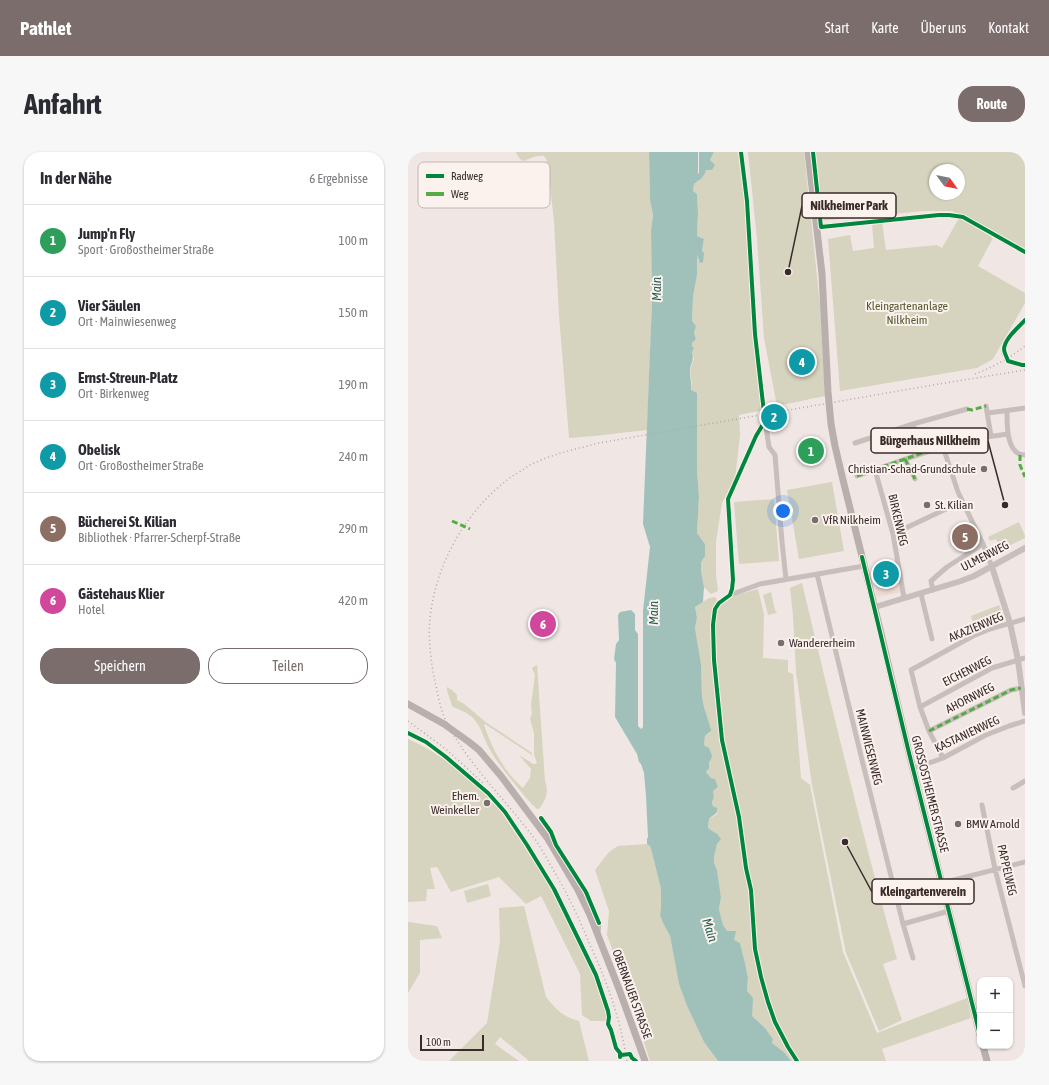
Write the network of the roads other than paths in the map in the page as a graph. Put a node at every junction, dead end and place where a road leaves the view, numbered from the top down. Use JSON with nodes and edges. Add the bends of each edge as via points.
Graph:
{"nodes":[{"id":1,"x":808,"y":152,"type":"edge"},
{"id":2,"x":816,"y":227,"type":"junction"},
{"id":3,"x":1025,"y":252,"type":"edge"},
{"id":4,"x":1025,"y":320,"type":"edge"},
{"id":5,"x":1004,"y":354,"type":"dead end"},
{"id":6,"x":986,"y":406,"type":"dead end"},
{"id":7,"x":1025,"y":408,"type":"edge"},
{"id":8,"x":967,"y":409,"type":"dead end"},
{"id":9,"x":1007,"y":410,"type":"junction"},
{"id":10,"x":988,"y":413,"type":"junction"},
{"id":11,"x":765,"y":421,"type":"dead end"},
{"id":12,"x":913,"y":424,"type":"junction"},
{"id":13,"x":1008,"y":434,"type":"junction"},
{"id":14,"x":991,"y":436,"type":"junction"},
{"id":15,"x":855,"y":443,"type":"dead end"},
{"id":16,"x":943,"y":447,"type":"junction"},
{"id":17,"x":922,"y":453,"type":"junction"},
{"id":18,"x":1025,"y":455,"type":"edge"},
{"id":19,"x":905,"y":459,"type":"junction"},
{"id":20,"x":876,"y":470,"type":"junction"},
{"id":21,"x":856,"y":476,"type":"dead end"},
{"id":22,"x":915,"y":479,"type":"dead end"},
{"id":23,"x":946,"y":509,"type":"dead end"},
{"id":24,"x":893,"y":534,"type":"junction"},
{"id":25,"x":983,"y":544,"type":"junction"},
{"id":26,"x":1025,"y":548,"type":"edge"},
{"id":27,"x":864,"y":566,"type":"junction"},
{"id":28,"x":992,"y":566,"type":"junction"},
{"id":29,"x":817,"y":574,"type":"junction"},
{"id":30,"x":786,"y":579,"type":"junction"},
{"id":31,"x":933,"y":590,"type":"junction"},
{"id":32,"x":921,"y":594,"type":"junction"},
{"id":33,"x":730,"y":595,"type":"dead end"},
{"id":34,"x":904,"y":598,"type":"junction"},
{"id":35,"x":875,"y":608,"type":"junction"},
{"id":36,"x":1025,"y":619,"type":"edge"},
{"id":37,"x":1010,"y":623,"type":"junction"},
{"id":38,"x":932,"y":639,"type":"dead end"},
{"id":39,"x":1025,"y":658,"type":"edge"},
{"id":40,"x":1018,"y":660,"type":"junction"},
{"id":41,"x":1023,"y":691,"type":"edge"},
{"id":42,"x":408,"y":704,"type":"edge"},
{"id":43,"x":920,"y":707,"type":"junction"},
{"id":44,"x":1025,"y":714,"type":"edge"},
{"id":45,"x":1025,"y":721,"type":"edge"},
{"id":46,"x":929,"y":731,"type":"junction"},
{"id":47,"x":942,"y":758,"type":"junction"},
{"id":48,"x":918,"y":767,"type":"dead end"},
{"id":49,"x":1025,"y":781,"type":"edge"},
{"id":50,"x":1013,"y":788,"type":"dead end"},
{"id":51,"x":982,"y":805,"type":"dead end"},
{"id":52,"x":1025,"y":862,"type":"edge"},
{"id":53,"x":995,"y":869,"type":"junction"},
{"id":54,"x":942,"y":883,"type":"junction"},
{"id":55,"x":949,"y":911,"type":"junction"},
{"id":56,"x":599,"y":923,"type":"dead end"},
{"id":57,"x":903,"y":924,"type":"junction"},
{"id":58,"x":598,"y":934,"type":"junction"},
{"id":59,"x":913,"y":958,"type":"dead end"},
{"id":60,"x":1025,"y":986,"type":"edge"},
{"id":61,"x":977,"y":1023,"type":"edge"},
{"id":62,"x":984,"y":1049,"type":"edge"},
{"id":63,"x":644,"y":1061,"type":"edge"},
{"id":64,"x":986,"y":1061,"type":"edge"}],
"edges":[{"from":1,"to":2,"type":"main road","name":"GROSSOSTHEIMER STRASSE"},
{"from":2,"to":3,"type":"street","via":[[949,215],[962,217]]},
{"from":2,"to":27,"type":"main road","name":"GROSSOSTHEIMER STRASSE","via":[[822,274],[831,424]]},
{"from":4,"to":5,"type":"street","via":[[1006,341]]},
{"from":6,"to":10,"type":"street"},
{"from":7,"to":9,"type":"street"},
{"from":8,"to":12,"type":"street"},
{"from":9,"to":10,"type":"street"},
{"from":9,"to":13,"type":"street"},
{"from":10,"to":14,"type":"street"},
{"from":11,"to":30,"type":"street","via":[[769,447],[775,455]]},
{"from":12,"to":15,"type":"street"},
{"from":12,"to":17,"type":"street"},
{"from":13,"to":14,"type":"street"},
{"from":13,"to":18,"type":"street","via":[[1016,453]]},
{"from":14,"to":16,"type":"street"},
{"from":16,"to":17,"type":"street"},
{"from":16,"to":25,"type":"street","via":[[958,492]]},
{"from":17,"to":19,"type":"street"},
{"from":19,"to":20,"type":"street"},
{"from":19,"to":22,"type":"street"},
{"from":20,"to":21,"type":"street"},
{"from":20,"to":24,"type":"street","name":"BIRKENWEG"},
{"from":23,"to":24,"type":"street"},
{"from":24,"to":34,"type":"street","name":"BIRKENWEG"},
{"from":25,"to":28,"type":"street"},
{"from":25,"to":31,"type":"street","name":"ULMENWEG","via":[[947,567],[931,581]]},
{"from":26,"to":28,"type":"street","name":"ULMENWEG"},
{"from":27,"to":29,"type":"street"},
{"from":27,"to":35,"type":"main road","name":"GROSSOSTHEIMER STRASSE"},
{"from":28,"to":31,"type":"street","name":"ULMENWEG"},
{"from":28,"to":37,"type":"street"},
{"from":29,"to":30,"type":"street"},
{"from":29,"to":57,"type":"street","name":"MAINWIESENWEG"},
{"from":30,"to":33,"type":"street","via":[[760,584]]},
{"from":31,"to":32,"type":"street","name":"ULMENWEG"},
{"from":32,"to":34,"type":"street","name":"ULMENWEG"},
{"from":32,"to":38,"type":"street"},
{"from":34,"to":35,"type":"street","name":"ULMENWEG"},
{"from":35,"to":54,"type":"main road","name":"GROSSOSTHEIMER STRASSE"},
{"from":36,"to":37,"type":"street","name":"AKAZIENWEG"},
{"from":37,"to":40,"type":"street"},
{"from":37,"to":43,"type":"street","name":"AKAZIENWEG","via":[[973,636],[911,670]]},
{"from":39,"to":40,"type":"street","name":"EICHENWEG"},
{"from":40,"to":41,"type":"street"},
{"from":40,"to":43,"type":"street","name":"EICHENWEG","via":[[992,668]]},
{"from":41,"to":44,"type":"street"},
{"from":41,"to":46,"type":"street","name":"AHORNWEG","via":[[1011,690]]},
{"from":42,"to":58,"type":"main road","name":"OBERNAUER STRASSE","via":[[444,724],[469,742],[501,776],[548,839],[578,890]]},
{"from":43,"to":46,"type":"street"},
{"from":45,"to":47,"type":"street","name":"KASTANIENWEG","via":[[986,735]]},
{"from":46,"to":47,"type":"street"},
{"from":47,"to":48,"type":"street","name":"KASTANIENWEG"},
{"from":49,"to":50,"type":"street"},
{"from":51,"to":53,"type":"street","name":"PAPPELWEG"},
{"from":52,"to":53,"type":"street"},
{"from":53,"to":54,"type":"street"},
{"from":53,"to":60,"type":"street","name":"PAPPELWEG"},
{"from":54,"to":55,"type":"main road","name":"GROSSOSTHEIMER STRASSE"},
{"from":55,"to":57,"type":"street"},
{"from":55,"to":61,"type":"main road","name":"GROSSOSTHEIMER STRASSE"},
{"from":56,"to":58,"type":"street","name":"OBERNAUER STRASSE"},
{"from":57,"to":59,"type":"street","name":"MAINWIESENWEG"},
{"from":58,"to":63,"type":"main road","name":"OBERNAUER STRASSE"},
{"from":62,"to":64,"type":"main road"}]}
